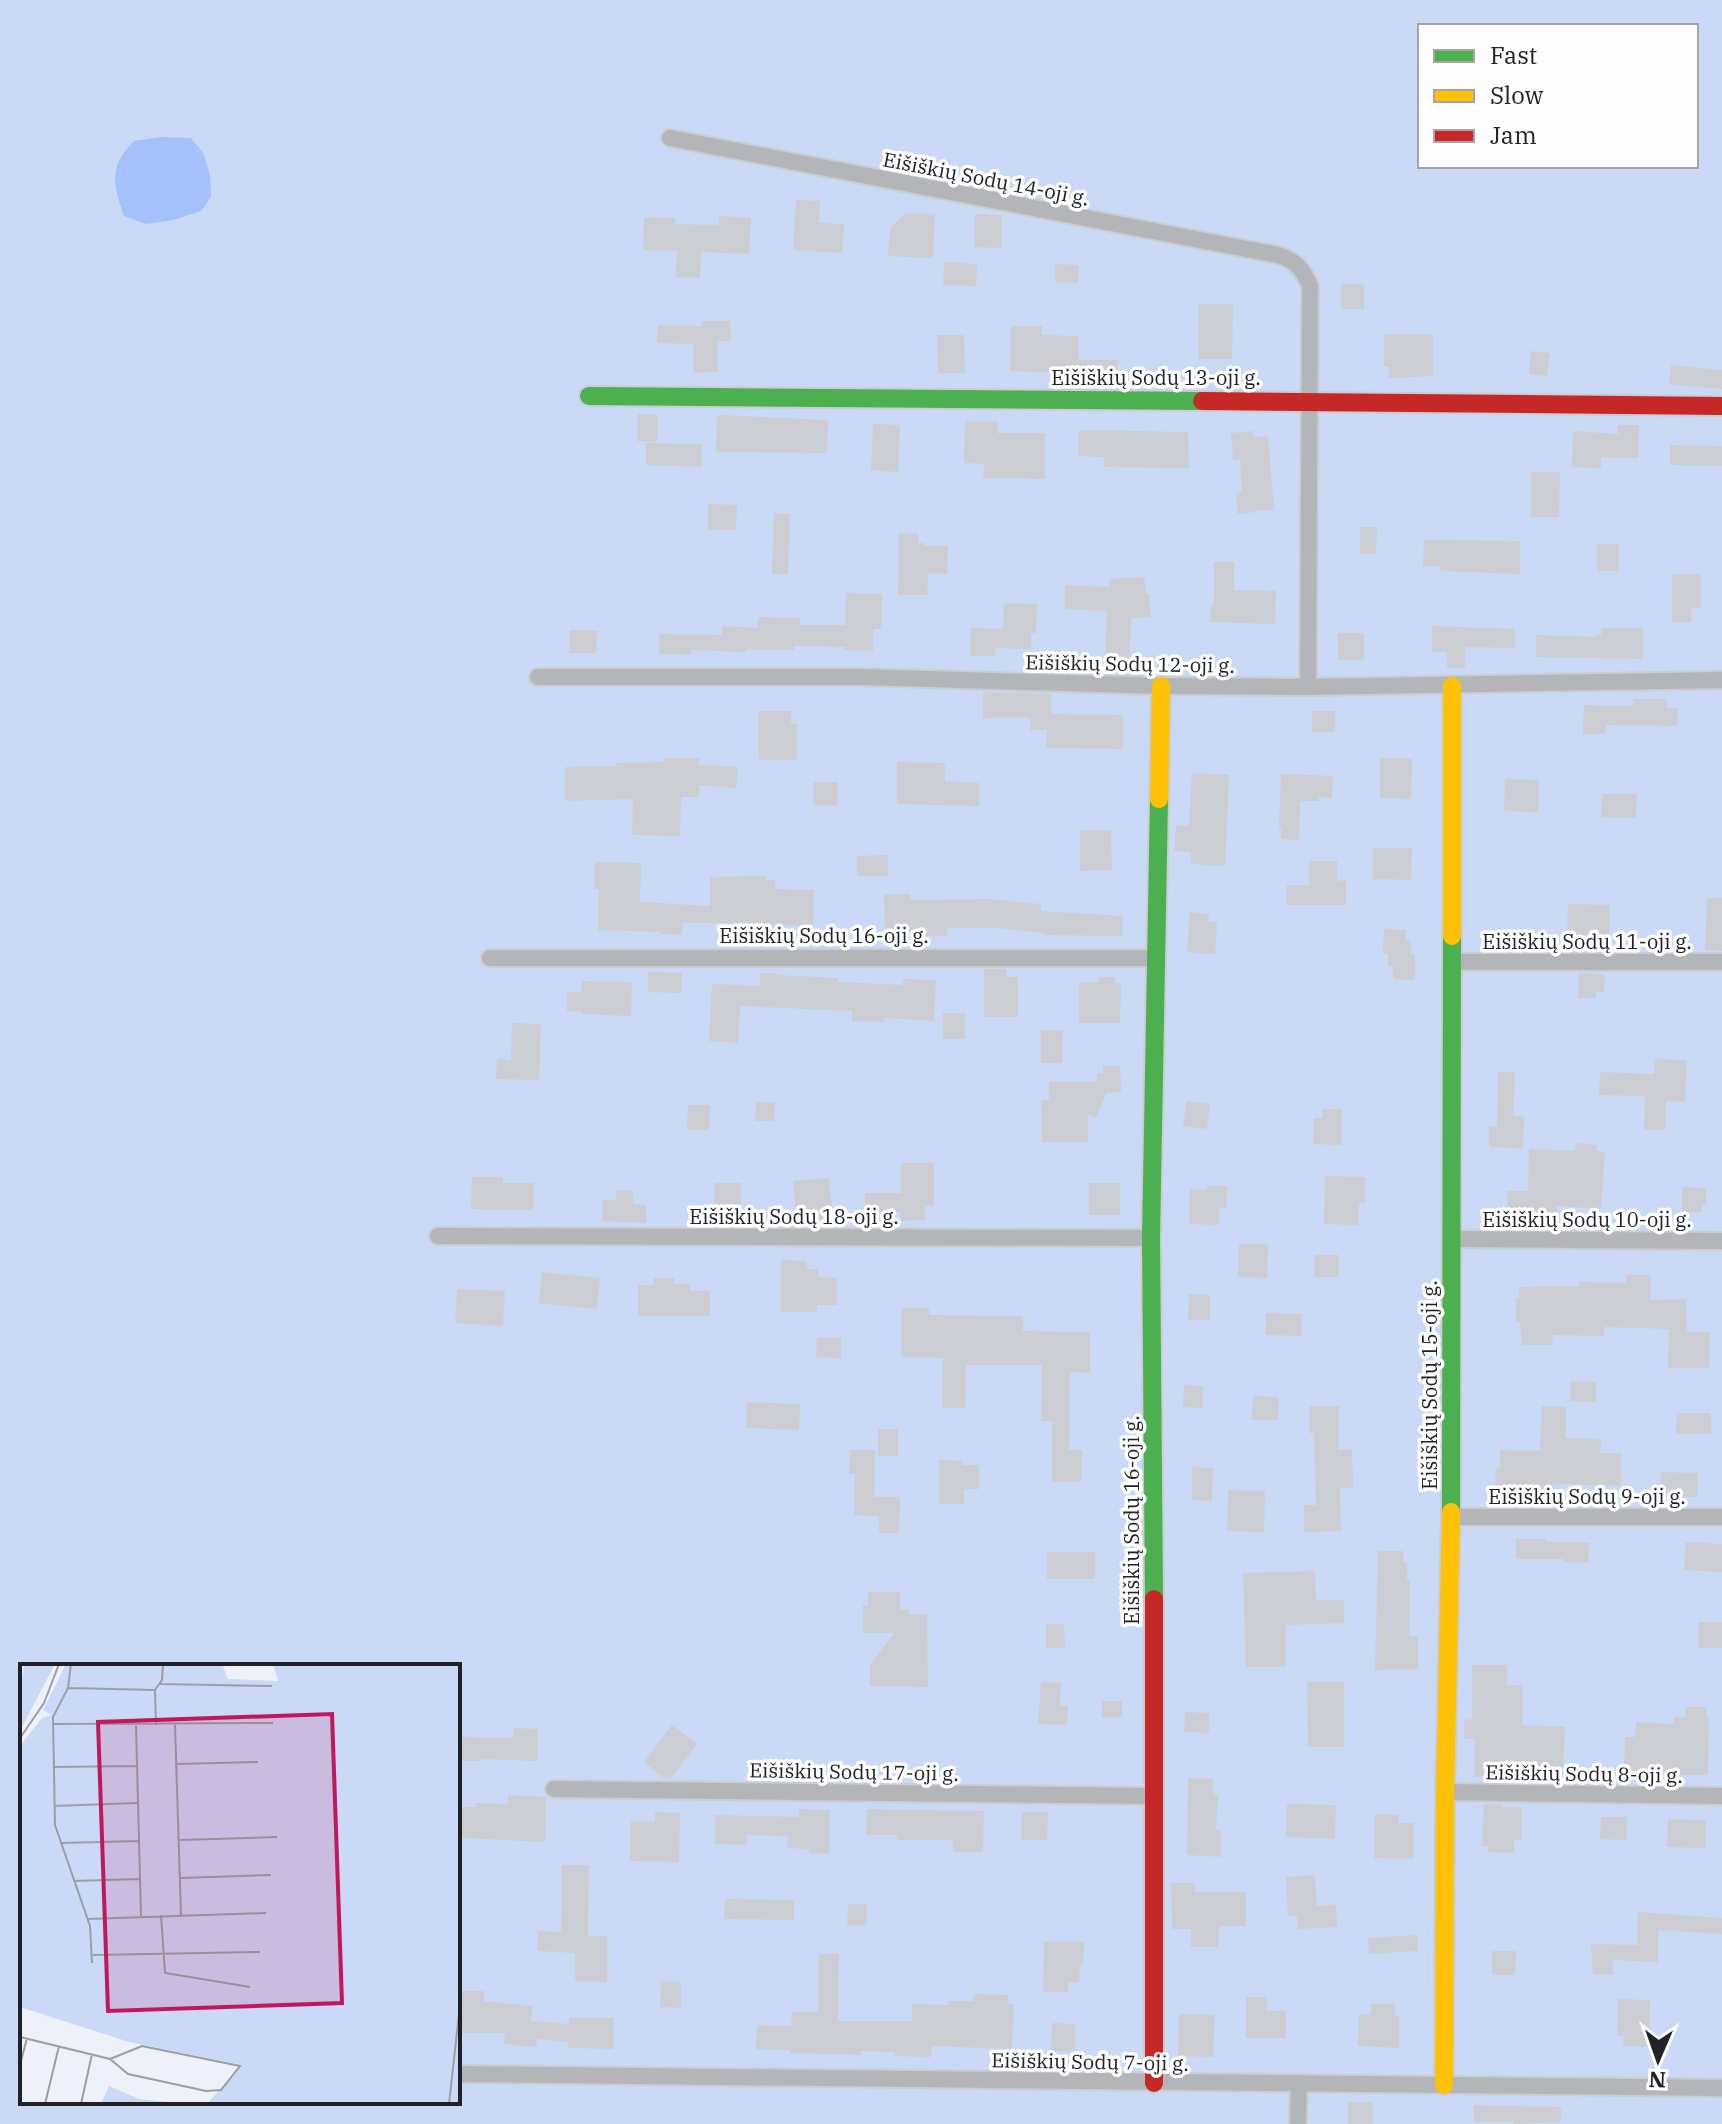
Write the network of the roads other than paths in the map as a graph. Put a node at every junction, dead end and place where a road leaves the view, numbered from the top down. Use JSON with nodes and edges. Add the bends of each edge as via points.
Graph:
{"nodes":[{"id":1,"x":670,"y":138,"type":"dead end"},
{"id":2,"x":589,"y":396,"type":"dead end"},
{"id":3,"x":1311,"y":401,"type":"junction"},
{"id":4,"x":1722,"y":406,"type":"edge"},
{"id":5,"x":538,"y":677,"type":"dead end"},
{"id":6,"x":1722,"y":680,"type":"edge"},
{"id":7,"x":1161,"y":686,"type":"junction"},
{"id":8,"x":1452,"y":686,"type":"junction"},
{"id":9,"x":1308,"y":687,"type":"junction"},
{"id":10,"x":490,"y":958,"type":"dead end"},
{"id":11,"x":1157,"y":958,"type":"junction"},
{"id":12,"x":1453,"y":962,"type":"junction"},
{"id":13,"x":1722,"y":962,"type":"edge"},
{"id":14,"x":438,"y":1236,"type":"dead end"},
{"id":15,"x":1151,"y":1238,"type":"junction"},
{"id":16,"x":1452,"y":1239,"type":"junction"},
{"id":17,"x":1722,"y":1241,"type":"edge"},
{"id":18,"x":1451,"y":1517,"type":"junction"},
{"id":19,"x":1722,"y":1517,"type":"edge"},
{"id":20,"x":554,"y":1789,"type":"dead end"},
{"id":21,"x":1445,"y":1792,"type":"junction"},
{"id":22,"x":1154,"y":1796,"type":"junction"},
{"id":23,"x":1722,"y":1796,"type":"edge"},
{"id":24,"x":460,"y":2074,"type":"edge"},
{"id":25,"x":1154,"y":2083,"type":"junction"},
{"id":26,"x":1299,"y":2084,"type":"junction"},
{"id":27,"x":1444,"y":2085,"type":"junction"},
{"id":28,"x":1722,"y":2088,"type":"edge"},
{"id":29,"x":1298,"y":2124,"type":"edge"}],
"edges":[{"from":1,"to":3,"type":"street","name":"Eišiškių Sodų 14-oji g.","via":[[1294,260],[1310,286]]},
{"from":2,"to":3,"type":"street","name":"Eišiškių Sodų 13-oji g."},
{"from":3,"to":4,"type":"street","name":"Eišiškių Sodų 13-oji g."},
{"from":3,"to":9,"type":"street"},
{"from":5,"to":7,"type":"street","name":"Eišiškių Sodų 12-oji g.","via":[[863,677]]},
{"from":6,"to":8,"type":"street","name":"Eišiškių Sodų 12-oji g."},
{"from":7,"to":9,"type":"street","name":"Eišiškių Sodų 12-oji g."},
{"from":7,"to":11,"type":"street","name":"Eišiškių Sodų 16-oji g."},
{"from":8,"to":9,"type":"street","name":"Eišiškių Sodų 12-oji g."},
{"from":8,"to":12,"type":"street","name":"Eišiškių Sodų 15-oji g."},
{"from":10,"to":11,"type":"street","name":"Eišiškių Sodų 16-oji g."},
{"from":11,"to":15,"type":"street","name":"Eišiškių Sodų 16-oji g."},
{"from":12,"to":13,"type":"street","name":"Eišiškių Sodų 11-oji g."},
{"from":12,"to":16,"type":"street","name":"Eišiškių Sodų 15-oji g."},
{"from":14,"to":15,"type":"street","name":"Eišiškių Sodų 18-oji g."},
{"from":15,"to":22,"type":"street","name":"Eišiškių Sodų 16-oji g."},
{"from":16,"to":17,"type":"street","name":"Eišiškių Sodų 10-oji g."},
{"from":16,"to":18,"type":"street","name":"Eišiškių Sodų 15-oji g."},
{"from":18,"to":19,"type":"street","name":"Eišiškių Sodų 9-oji g."},
{"from":18,"to":21,"type":"street","name":"Eišiškių Sodų 15-oji g."},
{"from":20,"to":22,"type":"street","name":"Eišiškių Sodų 17-oji g."},
{"from":21,"to":23,"type":"street","name":"Eišiškių Sodų 8-oji g."},
{"from":21,"to":27,"type":"street","name":"Eišiškių Sodų 15-oji g."},
{"from":22,"to":25,"type":"street","name":"Eišiškių Sodų 16-oji g."},
{"from":24,"to":25,"type":"street","name":"Eišiškių Sodų 7-oji g."},
{"from":25,"to":26,"type":"street","name":"Eišiškių Sodų 7-oji g."},
{"from":26,"to":27,"type":"street","name":"Eišiškių Sodų 7-oji g."},
{"from":26,"to":29,"type":"street"},
{"from":27,"to":28,"type":"street","name":"Eišiškių Sodų 7-oji g."}]}
